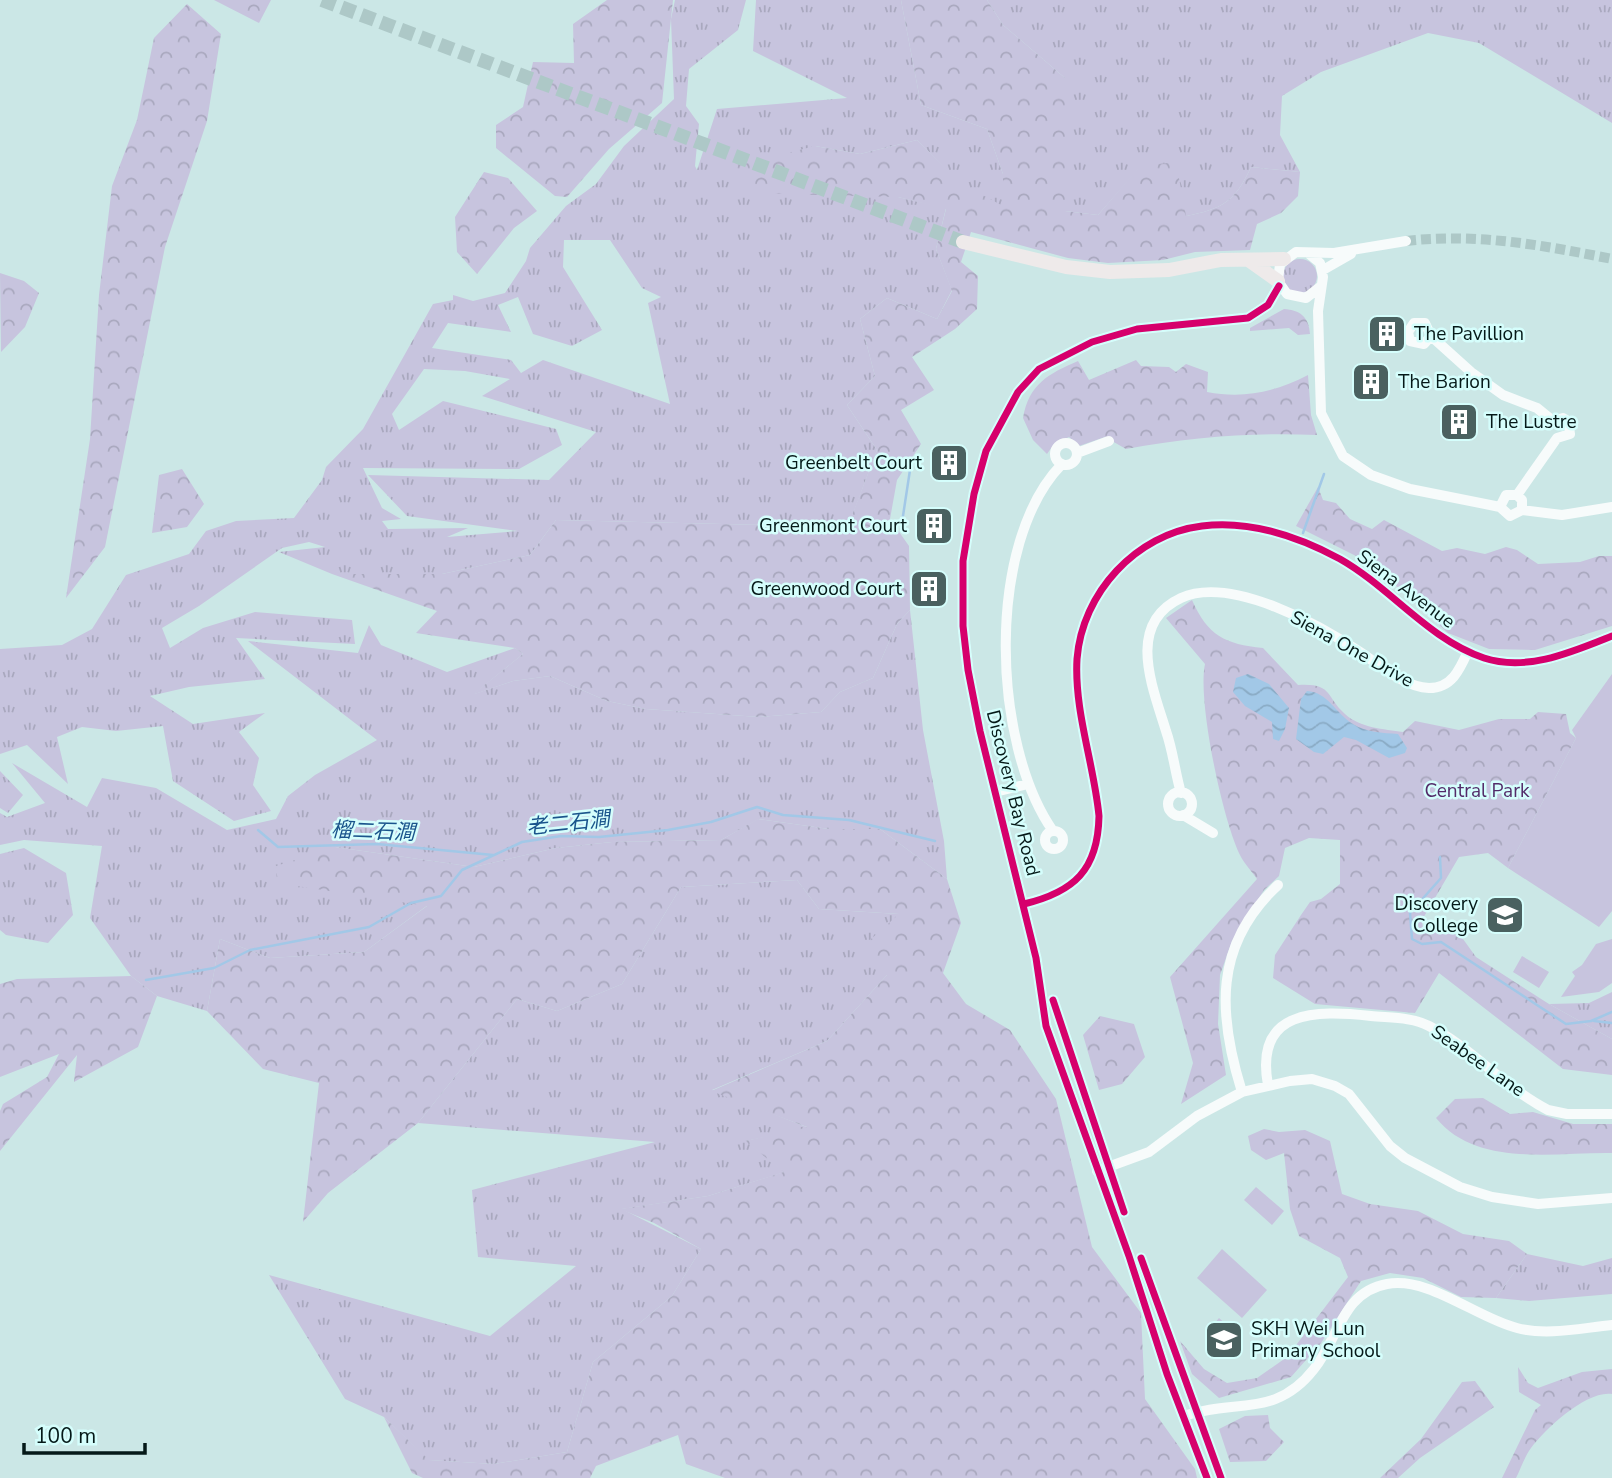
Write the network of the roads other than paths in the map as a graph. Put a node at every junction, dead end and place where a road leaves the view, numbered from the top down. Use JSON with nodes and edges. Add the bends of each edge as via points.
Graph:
{"nodes":[{"id":1,"x":1406,"y":241,"type":"tunnel mouth"},
{"id":2,"x":963,"y":242,"type":"tunnel mouth"},
{"id":3,"x":1370,"y":247,"type":"junction"},
{"id":4,"x":1309,"y":254,"type":"junction"},
{"id":5,"x":1284,"y":258,"type":"junction"},
{"id":6,"x":1249,"y":260,"type":"junction"},
{"id":7,"x":1323,"y":270,"type":"junction"},
{"id":8,"x":1279,"y":283,"type":"junction"},
{"id":9,"x":1321,"y":285,"type":"junction"},
{"id":10,"x":1296,"y":298,"type":"junction"},
{"id":11,"x":1268,"y":305,"type":"junction"},
{"id":12,"x":1318,"y":311,"type":"junction"},
{"id":13,"x":1431,"y":335,"type":"dead end"},
{"id":14,"x":1553,"y":421,"type":"junction"},
{"id":15,"x":1557,"y":438,"type":"junction"},
{"id":16,"x":1109,"y":441,"type":"dead end"},
{"id":17,"x":1077,"y":453,"type":"junction"},
{"id":18,"x":1062,"y":464,"type":"junction"},
{"id":19,"x":1517,"y":495,"type":"junction"},
{"id":20,"x":1612,"y":506,"type":"edge"},
{"id":21,"x":1500,"y":507,"type":"junction"},
{"id":22,"x":1522,"y":510,"type":"junction"},
{"id":23,"x":1612,"y":636,"type":"edge"},
{"id":24,"x":1468,"y":650,"type":"junction"},
{"id":25,"x":1028,"y":784,"type":"junction"},
{"id":26,"x":995,"y":793,"type":"junction"},
{"id":27,"x":1181,"y":793,"type":"junction"},
{"id":28,"x":1184,"y":815,"type":"junction"},
{"id":29,"x":1053,"y":831,"type":"dead end"},
{"id":30,"x":1213,"y":833,"type":"dead end"},
{"id":31,"x":1278,"y":885,"type":"dead end"},
{"id":32,"x":1024,"y":904,"type":"junction"},
{"id":33,"x":1268,"y":1085,"type":"junction"},
{"id":34,"x":1242,"y":1092,"type":"junction"},
{"id":35,"x":1612,"y":1114,"type":"edge"},
{"id":36,"x":1097,"y":1171,"type":"junction"},
{"id":37,"x":1612,"y":1198,"type":"edge"},
{"id":38,"x":1612,"y":1325,"type":"edge"},
{"id":39,"x":1184,"y":1416,"type":"junction"},
{"id":40,"x":1207,"y":1478,"type":"edge"}],
"edges":[{"from":1,"to":3,"type":"street"},
{"from":2,"to":6,"type":"main road","via":[[1066,267],[1110,272]]},
{"from":3,"to":4,"type":"street"},
{"from":3,"to":7,"type":"street"},
{"from":4,"to":5,"type":"street","via":[[1296,252]]},
{"from":4,"to":7,"type":"street"},
{"from":5,"to":6,"type":"main road"},
{"from":5,"to":8,"type":"street","via":[[1277,270]]},
{"from":6,"to":8,"type":"main road"},
{"from":7,"to":9,"type":"street"},
{"from":8,"to":10,"type":"street"},
{"from":8,"to":11,"type":"street"},
{"from":9,"to":10,"type":"street","via":[[1311,296]]},
{"from":9,"to":12,"type":"street"},
{"from":10,"to":11,"type":"street","name":"Discovery Bay Road"},
{"from":10,"to":12,"type":"street"},
{"from":11,"to":26,"type":"street","name":"Discovery Bay Road","via":[[1248,318],[1138,329],[1066,354],[1027,380],[997,426],[976,487],[962,589],[968,667]]},
{"from":12,"to":21,"type":"street","via":[[1321,413],[1343,456],[1371,475],[1410,489]]},
{"from":13,"to":14,"type":"street","via":[[1503,395],[1537,408]]},
{"from":14,"to":15,"type":"street","via":[[1551,430]]},
{"from":14,"to":15,"type":"street","via":[[1563,418],[1571,427],[1567,436]]},
{"from":15,"to":19,"type":"street"},
{"from":16,"to":17,"type":"street"},
{"from":17,"to":18,"type":"street","via":[[1073,463]]},
{"from":17,"to":18,"type":"street","via":[[1071,444],[1061,444],[1055,456]]},
{"from":18,"to":25,"type":"street","via":[[1040,490],[1025,520],[1008,605],[1010,698]]},
{"from":19,"to":21,"type":"street","via":[[1506,495]]},
{"from":19,"to":22,"type":"street"},
{"from":20,"to":22,"type":"street","via":[[1562,515]]},
{"from":21,"to":22,"type":"street","via":[[1510,516]]},
{"from":23,"to":24,"type":"street","name":"Siena Avenue","via":[[1550,659],[1523,663],[1485,658]]},
{"from":24,"to":27,"type":"street","name":"Siena One Drive","via":[[1451,680],[1421,687],[1279,609],[1226,595],[1181,598],[1155,620],[1147,655],[1152,691]]},
{"from":24,"to":32,"type":"street","name":"Siena Avenue","via":[[1435,632],[1355,569],[1292,538],[1249,527],[1216,525],[1184,530],[1154,543],[1118,568],[1099,594],[1083,628],[1077,655],[1077,687],[1099,816],[1093,857],[1076,881],[1057,895]]},
{"from":25,"to":26,"type":"street"},
{"from":25,"to":29,"type":"street"},
{"from":26,"to":32,"type":"street","name":"Discovery Bay Road"},
{"from":27,"to":28,"type":"street","name":"Siena One Drive","via":[[1188,795],[1192,805]]},
{"from":27,"to":28,"type":"street","name":"Siena One Drive","via":[[1171,797],[1169,807]]},
{"from":28,"to":30,"type":"street"},
{"from":31,"to":34,"type":"street","via":[[1248,922],[1225,979],[1229,1049]]},
{"from":32,"to":36,"type":"street","name":"Discovery Bay Road","via":[[1046,1026]]},
{"from":33,"to":34,"type":"street"},
{"from":33,"to":35,"type":"street","name":"Seabee Lane","via":[[1266,1055],[1277,1033],[1301,1016],[1334,1012],[1419,1022],[1548,1110]]},
{"from":33,"to":37,"type":"street","via":[[1305,1079],[1335,1086],[1354,1100],[1405,1158],[1471,1191],[1538,1204]]},
{"from":34,"to":36,"type":"street","via":[[1197,1116],[1149,1152]]},
{"from":36,"to":39,"type":"street","name":"Discovery Bay Road"},
{"from":38,"to":39,"type":"street","via":[[1523,1330],[1419,1286],[1385,1284],[1354,1300],[1314,1370],[1280,1398],[1263,1405],[1223,1405]]},
{"from":39,"to":40,"type":"street","name":"Discovery Bay Road"}]}
